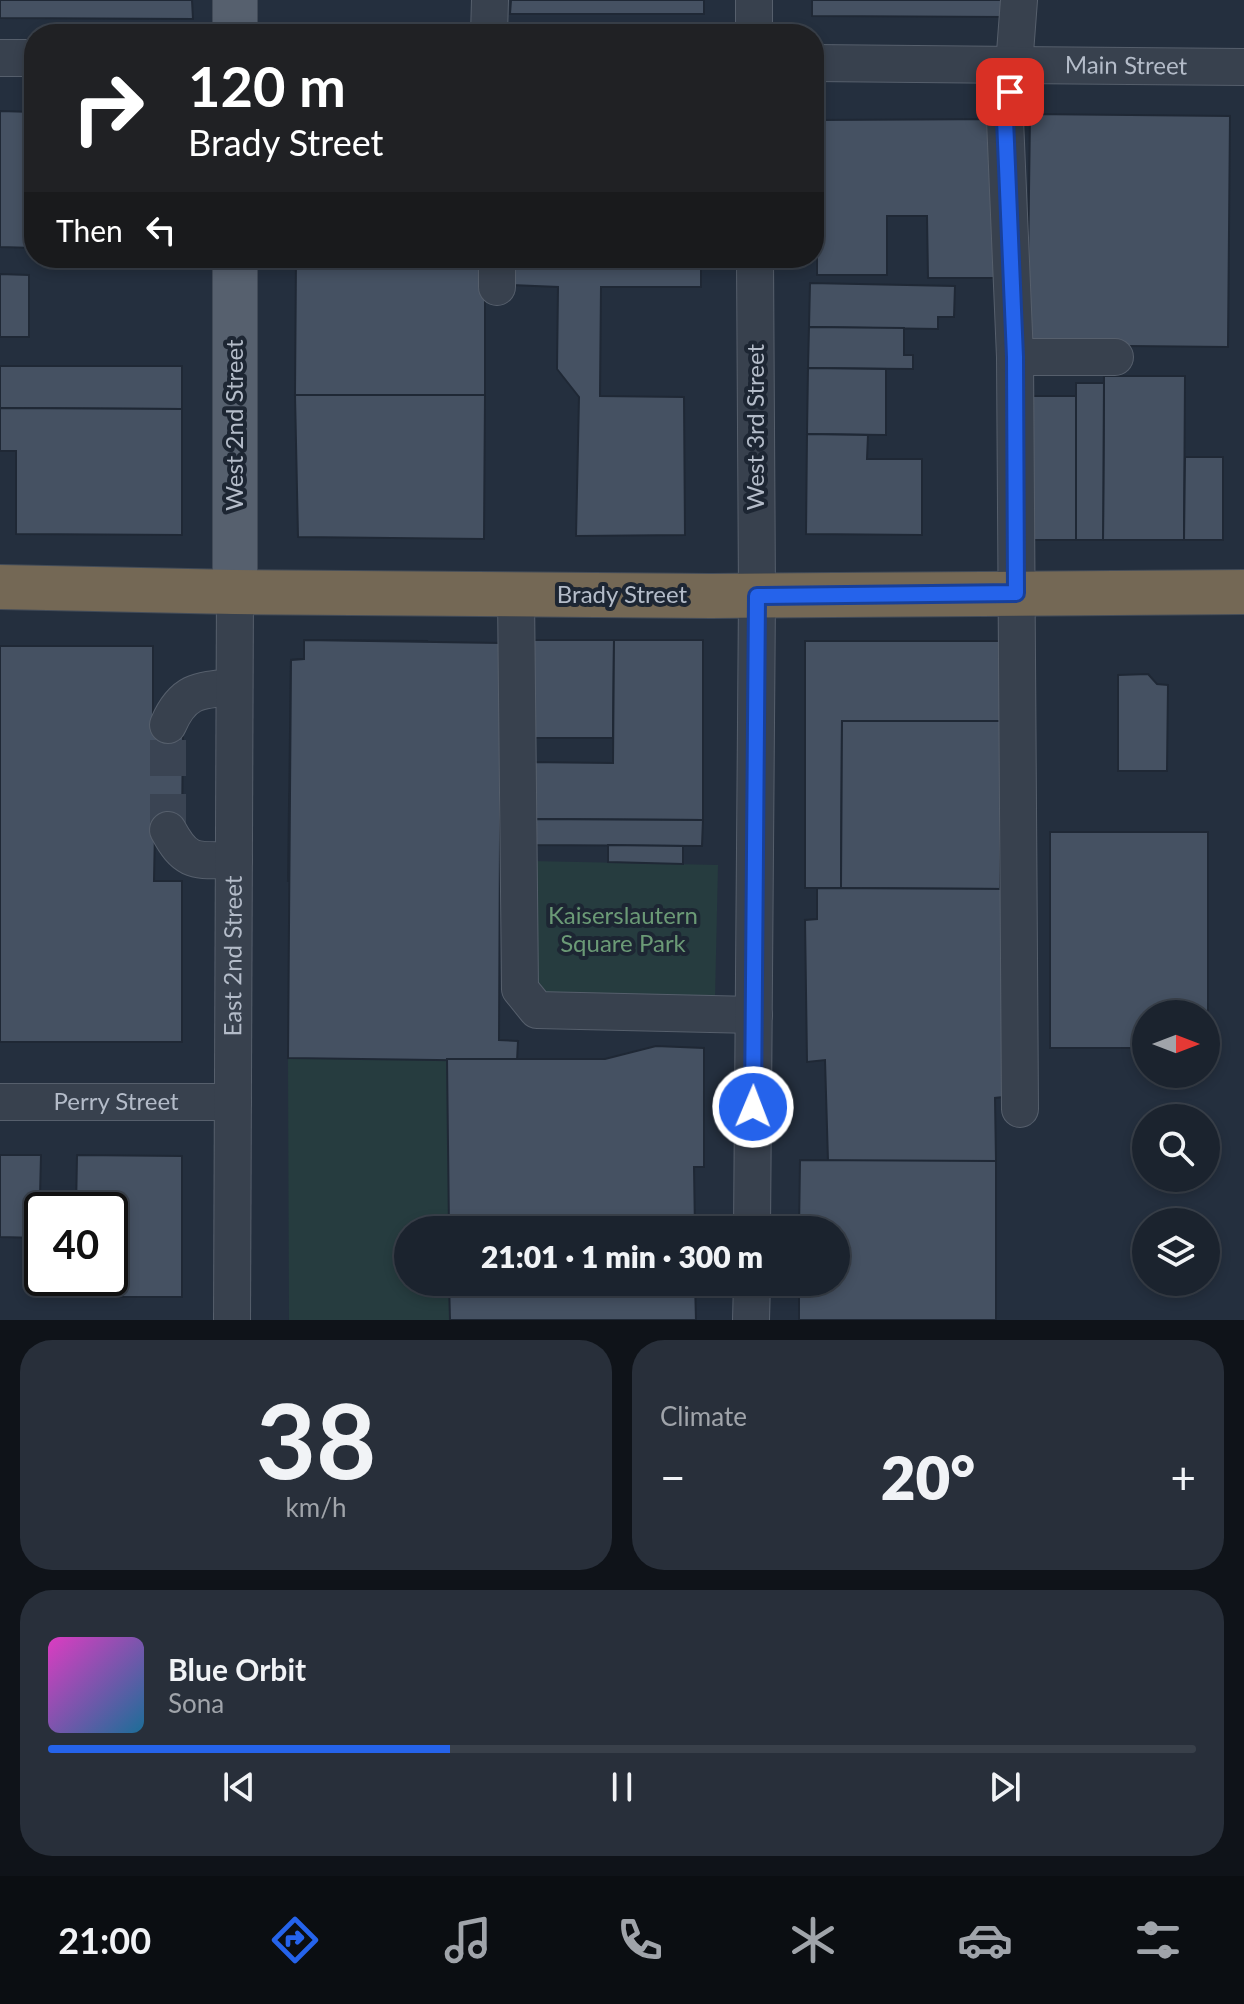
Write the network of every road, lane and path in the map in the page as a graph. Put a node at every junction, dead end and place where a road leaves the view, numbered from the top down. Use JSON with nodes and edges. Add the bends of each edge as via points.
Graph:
{"nodes":[{"id":1,"x":235,"y":0,"type":"edge"},
{"id":2,"x":490,"y":0,"type":"edge"},
{"id":3,"x":754,"y":0,"type":"edge"},
{"id":4,"x":1019,"y":0,"type":"edge"},
{"id":5,"x":235,"y":24,"type":"edge"},
{"id":6,"x":489,"y":24,"type":"edge"},
{"id":7,"x":754,"y":24,"type":"edge"},
{"id":8,"x":0,"y":58,"type":"edge"},
{"id":9,"x":24,"y":58,"type":"edge"},
{"id":10,"x":824,"y":63,"type":"edge"},
{"id":11,"x":1014,"y":66,"type":"junction"},
{"id":12,"x":1244,"y":67,"type":"edge"},
{"id":13,"x":235,"y":268,"type":"edge"},
{"id":14,"x":755,"y":268,"type":"edge"},
{"id":15,"x":1015,"y":357,"type":"junction"},
{"id":16,"x":1115,"y":357,"type":"dead end"},
{"id":17,"x":0,"y":587,"type":"edge"},
{"id":18,"x":235,"y":592,"type":"junction"},
{"id":19,"x":1244,"y":592,"type":"edge"},
{"id":20,"x":1016,"y":593,"type":"junction"},
{"id":21,"x":516,"y":595,"type":"junction"},
{"id":22,"x":757,"y":596,"type":"junction"},
{"id":23,"x":234,"y":687,"type":"junction"},
{"id":24,"x":168,"y":725,"type":"tunnel mouth"},
{"id":25,"x":168,"y":830,"type":"tunnel mouth"},
{"id":26,"x":234,"y":860,"type":"junction"},
{"id":27,"x":754,"y":1015,"type":"junction"},
{"id":28,"x":0,"y":1102,"type":"edge"},
{"id":29,"x":233,"y":1102,"type":"junction"},
{"id":30,"x":1020,"y":1109,"type":"dead end"},
{"id":31,"x":752,"y":1216,"type":"edge"},
{"id":32,"x":752,"y":1296,"type":"edge"},
{"id":33,"x":232,"y":1320,"type":"edge"},
{"id":34,"x":751,"y":1320,"type":"edge"}],
"edges":[{"from":1,"to":5,"type":"main road"},
{"from":2,"to":6,"type":"street"},
{"from":3,"to":7,"type":"street"},
{"from":4,"to":11,"type":"street"},
{"from":8,"to":9,"type":"street"},
{"from":10,"to":11,"type":"street","name":"Main Street"},
{"from":11,"to":12,"type":"street","name":"Main Street"},
{"from":11,"to":15,"type":"street","via":[[1005,119]]},
{"from":13,"to":18,"type":"main road","name":"West 2nd Street"},
{"from":14,"to":22,"type":"street","name":"West 3rd Street"},
{"from":15,"to":16,"type":"street"},
{"from":15,"to":20,"type":"street"},
{"from":17,"to":18,"type":"highway","name":"Brady Street"},
{"from":18,"to":21,"type":"highway","name":"Brady Street"},
{"from":18,"to":23,"type":"street","name":"East 2nd Street"},
{"from":19,"to":20,"type":"highway","name":"Brady Street"},
{"from":20,"to":22,"type":"highway","name":"Brady Street"},
{"from":20,"to":30,"type":"street"},
{"from":21,"to":22,"type":"highway","name":"Brady Street"},
{"from":21,"to":27,"type":"street","via":[[520,989],[537,1010]]},
{"from":22,"to":27,"type":"street","name":"West 3rd Street"},
{"from":23,"to":24,"type":"street","via":[[199,690],[177,704]]},
{"from":23,"to":26,"type":"street","name":"East 2nd Street"},
{"from":25,"to":26,"type":"street","via":[[180,852],[196,860]]},
{"from":26,"to":29,"type":"street","name":"East 2nd Street"},
{"from":27,"to":31,"type":"street","name":"West 3rd Street"},
{"from":28,"to":29,"type":"street","name":"Perry Street"},
{"from":29,"to":33,"type":"street","name":"East 2nd Street"},
{"from":32,"to":34,"type":"street"}]}
